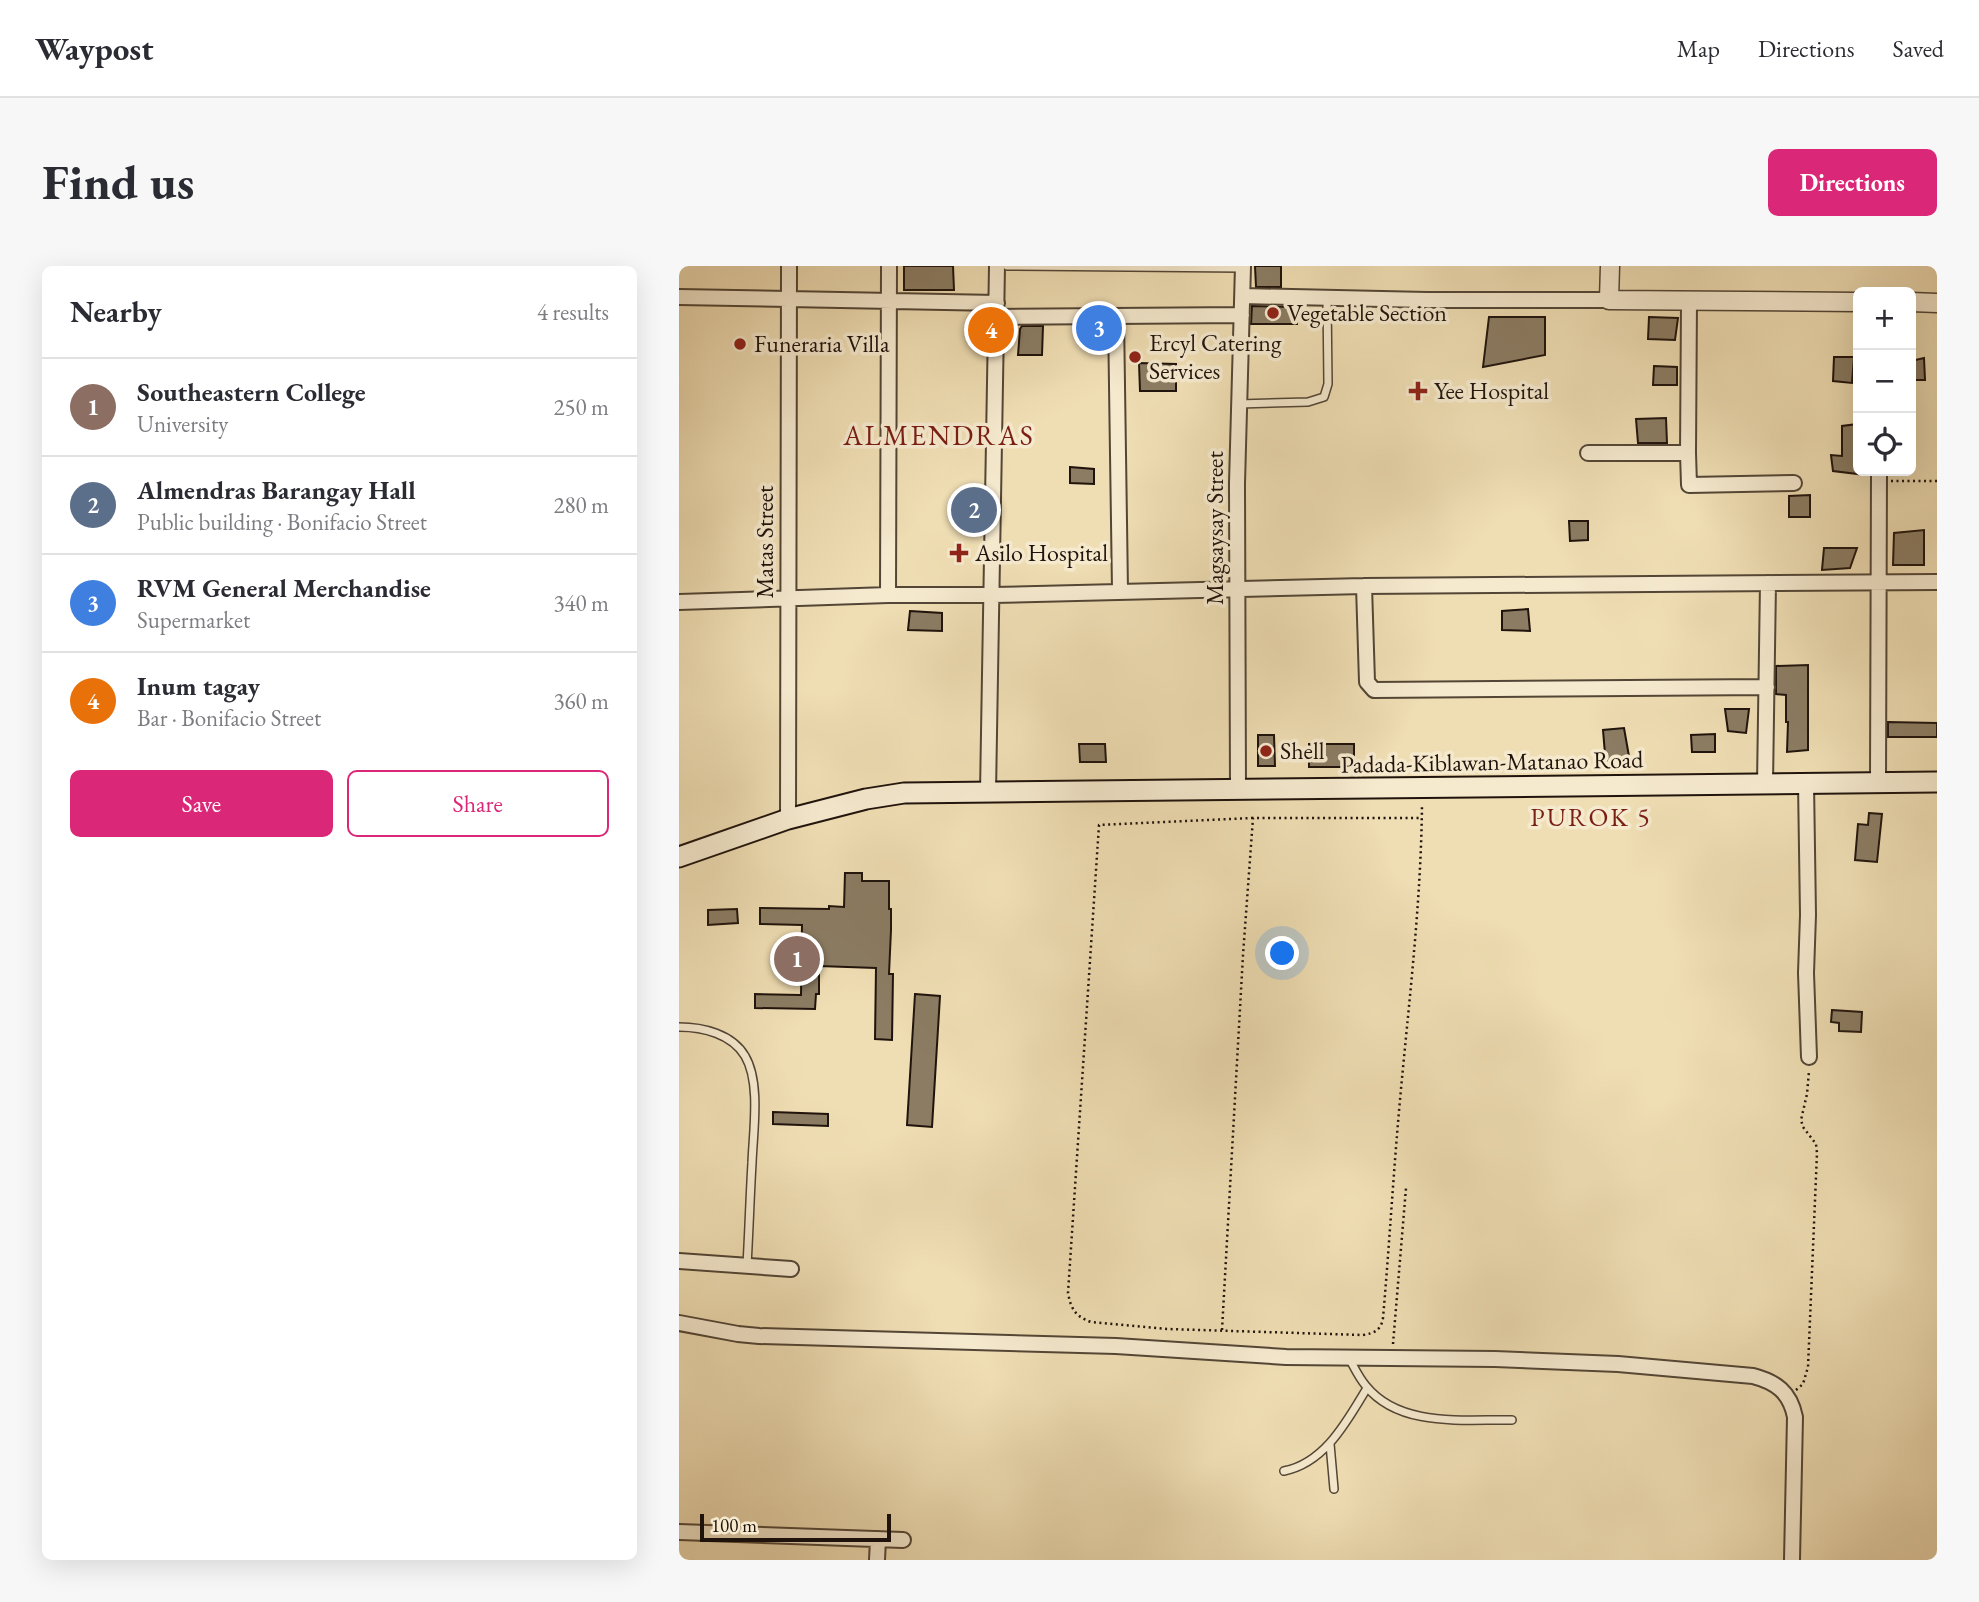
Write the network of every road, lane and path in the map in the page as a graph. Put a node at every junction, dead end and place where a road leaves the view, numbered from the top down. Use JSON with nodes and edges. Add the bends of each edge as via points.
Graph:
{"nodes":[{"id":1,"x":789,"y":266,"type":"edge"},
{"id":2,"x":890,"y":266,"type":"edge"},
{"id":3,"x":997,"y":266,"type":"edge"},
{"id":4,"x":1007,"y":266,"type":"edge"},
{"id":5,"x":1609,"y":266,"type":"edge"},
{"id":6,"x":1243,"y":267,"type":"edge"},
{"id":7,"x":1243,"y":296,"type":"junction"},
{"id":8,"x":679,"y":297,"type":"edge"},
{"id":9,"x":1327,"y":298,"type":"junction"},
{"id":10,"x":788,"y":299,"type":"junction"},
{"id":11,"x":1609,"y":300,"type":"junction"},
{"id":12,"x":889,"y":302,"type":"junction"},
{"id":13,"x":1689,"y":302,"type":"junction"},
{"id":14,"x":1853,"y":302,"type":"edge"},
{"id":15,"x":1916,"y":302,"type":"edge"},
{"id":16,"x":1937,"y":303,"type":"edge"},
{"id":17,"x":996,"y":310,"type":"junction"},
{"id":18,"x":1242,"y":315,"type":"junction"},
{"id":19,"x":1116,"y":317,"type":"junction"},
{"id":20,"x":1239,"y":404,"type":"junction"},
{"id":21,"x":1588,"y":453,"type":"dead end"},
{"id":22,"x":1688,"y":453,"type":"junction"},
{"id":23,"x":1879,"y":476,"type":"edge"},
{"id":24,"x":1937,"y":481,"type":"edge"},
{"id":25,"x":1794,"y":483,"type":"dead end"},
{"id":26,"x":1937,"y":582,"type":"edge"},
{"id":27,"x":1768,"y":583,"type":"junction"},
{"id":28,"x":1879,"y":583,"type":"junction"},
{"id":29,"x":1364,"y":586,"type":"junction"},
{"id":30,"x":1120,"y":590,"type":"junction"},
{"id":31,"x":1238,"y":590,"type":"junction"},
{"id":32,"x":888,"y":595,"type":"junction"},
{"id":33,"x":993,"y":595,"type":"junction"},
{"id":34,"x":787,"y":599,"type":"junction"},
{"id":35,"x":679,"y":602,"type":"edge"},
{"id":36,"x":1767,"y":687,"type":"junction"},
{"id":37,"x":1937,"y":782,"type":"edge"},
{"id":38,"x":1765,"y":783,"type":"junction"},
{"id":39,"x":1806,"y":783,"type":"junction"},
{"id":40,"x":1878,"y":783,"type":"junction"},
{"id":41,"x":1423,"y":787,"type":"junction"},
{"id":42,"x":1238,"y":790,"type":"junction"},
{"id":43,"x":988,"y":792,"type":"junction"},
{"id":44,"x":1253,"y":817,"type":"junction"},
{"id":45,"x":1422,"y":818,"type":"junction"},
{"id":46,"x":788,"y":819,"type":"junction"},
{"id":47,"x":679,"y":857,"type":"edge"},
{"id":48,"x":679,"y":1027,"type":"edge"},
{"id":49,"x":1809,"y":1057,"type":"joint"},
{"id":50,"x":1406,"y":1188,"type":"dead end"},
{"id":51,"x":679,"y":1261,"type":"edge"},
{"id":52,"x":747,"y":1266,"type":"junction"},
{"id":53,"x":792,"y":1269,"type":"dead end"},
{"id":54,"x":679,"y":1323,"type":"edge"},
{"id":55,"x":1222,"y":1331,"type":"junction"},
{"id":56,"x":1349,"y":1357,"type":"junction"},
{"id":57,"x":1392,"y":1358,"type":"junction"},
{"id":58,"x":1367,"y":1388,"type":"junction"},
{"id":59,"x":1789,"y":1396,"type":"junction"},
{"id":60,"x":1512,"y":1420,"type":"dead end"},
{"id":61,"x":1330,"y":1444,"type":"junction"},
{"id":62,"x":1284,"y":1472,"type":"dead end"},
{"id":63,"x":1334,"y":1489,"type":"dead end"},
{"id":64,"x":679,"y":1532,"type":"edge"},
{"id":65,"x":878,"y":1539,"type":"junction"},
{"id":66,"x":903,"y":1540,"type":"dead end"},
{"id":67,"x":877,"y":1560,"type":"edge"},
{"id":68,"x":1792,"y":1560,"type":"edge"}],
"edges":[{"from":1,"to":10,"type":"street","name":"Matas Street"},
{"from":2,"to":12,"type":"street"},
{"from":3,"to":17,"type":"street"},
{"from":4,"to":6,"type":"lane"},
{"from":5,"to":11,"type":"street"},
{"from":6,"to":7,"type":"street","name":"Magsaysay Street"},
{"from":7,"to":9,"type":"street"},
{"from":7,"to":18,"type":"street","name":"Magsaysay Street"},
{"from":8,"to":10,"type":"street"},
{"from":9,"to":11,"type":"street"},
{"from":9,"to":20,"type":"lane","via":[[1328,384],[1324,397],[1308,402]]},
{"from":10,"to":12,"type":"street"},
{"from":10,"to":34,"type":"street","name":"Matas Street"},
{"from":11,"to":13,"type":"street"},
{"from":12,"to":17,"type":"street"},
{"from":12,"to":32,"type":"street"},
{"from":13,"to":14,"type":"street"},
{"from":13,"to":22,"type":"street"},
{"from":15,"to":16,"type":"street"},
{"from":17,"to":19,"type":"street"},
{"from":17,"to":33,"type":"street"},
{"from":18,"to":19,"type":"street"},
{"from":18,"to":20,"type":"street","name":"Magsaysay Street"},
{"from":19,"to":30,"type":"street"},
{"from":20,"to":31,"type":"street","name":"Magsaysay Street"},
{"from":21,"to":22,"type":"street"},
{"from":22,"to":25,"type":"street","via":[[1689,485]]},
{"from":23,"to":24,"type":"path"},
{"from":23,"to":28,"type":"street"},
{"from":26,"to":28,"type":"street"},
{"from":27,"to":28,"type":"street"},
{"from":27,"to":29,"type":"street"},
{"from":27,"to":36,"type":"street"},
{"from":28,"to":40,"type":"street"},
{"from":29,"to":31,"type":"street"},
{"from":29,"to":36,"type":"street","via":[[1367,682],[1374,690]]},
{"from":30,"to":31,"type":"street"},
{"from":30,"to":33,"type":"street"},
{"from":31,"to":42,"type":"street","name":"Magsaysay Street"},
{"from":32,"to":33,"type":"street"},
{"from":32,"to":34,"type":"street"},
{"from":33,"to":43,"type":"street"},
{"from":34,"to":35,"type":"street"},
{"from":34,"to":46,"type":"street","name":"Matas Street"},
{"from":36,"to":38,"type":"street"},
{"from":37,"to":40,"type":"main road","name":"Padada-Kiblawan-Matanao Road"},
{"from":38,"to":39,"type":"main road","name":"Padada-Kiblawan-Matanao Road"},
{"from":38,"to":41,"type":"main road","name":"Padada-Kiblawan-Matanao Road"},
{"from":39,"to":40,"type":"main road","name":"Padada-Kiblawan-Matanao Road"},
{"from":39,"to":49,"type":"street"},
{"from":41,"to":42,"type":"main road","name":"Padada-Kiblawan-Matanao Road"},
{"from":41,"to":45,"type":"path"},
{"from":42,"to":43,"type":"main road","name":"Padada-Kiblawan-Matanao Road"},
{"from":43,"to":46,"type":"main road","name":"Padada-Kiblawan-Matanao Road","via":[[904,793]]},
{"from":44,"to":45,"type":"path"},
{"from":44,"to":55,"type":"path"},
{"from":44,"to":55,"type":"path","via":[[1099,825],[1068,1293],[1074,1312],[1091,1322]]},
{"from":45,"to":55,"type":"path","via":[[1416,946],[1382,1325],[1373,1334],[1363,1335]]},
{"from":46,"to":47,"type":"main road","name":"Padada-Kiblawan-Matanao Road"},
{"from":48,"to":52,"type":"lane","via":[[717,1033],[734,1043],[750,1063],[754,1101]]},
{"from":49,"to":59,"type":"path","via":[[1801,1120],[1817,1153],[1808,1367],[1803,1384]]},
{"from":50,"to":57,"type":"path"},
{"from":51,"to":52,"type":"street"},
{"from":52,"to":53,"type":"street"},
{"from":54,"to":56,"type":"street","via":[[759,1336]]},
{"from":56,"to":57,"type":"street"},
{"from":56,"to":58,"type":"lane"},
{"from":57,"to":59,"type":"street","via":[[1618,1364],[1739,1374],[1765,1379]]},
{"from":58,"to":60,"type":"lane","via":[[1412,1415]]},
{"from":58,"to":61,"type":"lane"},
{"from":59,"to":68,"type":"street","via":[[1796,1429]]},
{"from":61,"to":62,"type":"lane","via":[[1310,1462]]},
{"from":61,"to":63,"type":"lane"},
{"from":64,"to":65,"type":"street"},
{"from":65,"to":66,"type":"street"},
{"from":65,"to":67,"type":"street"}]}
